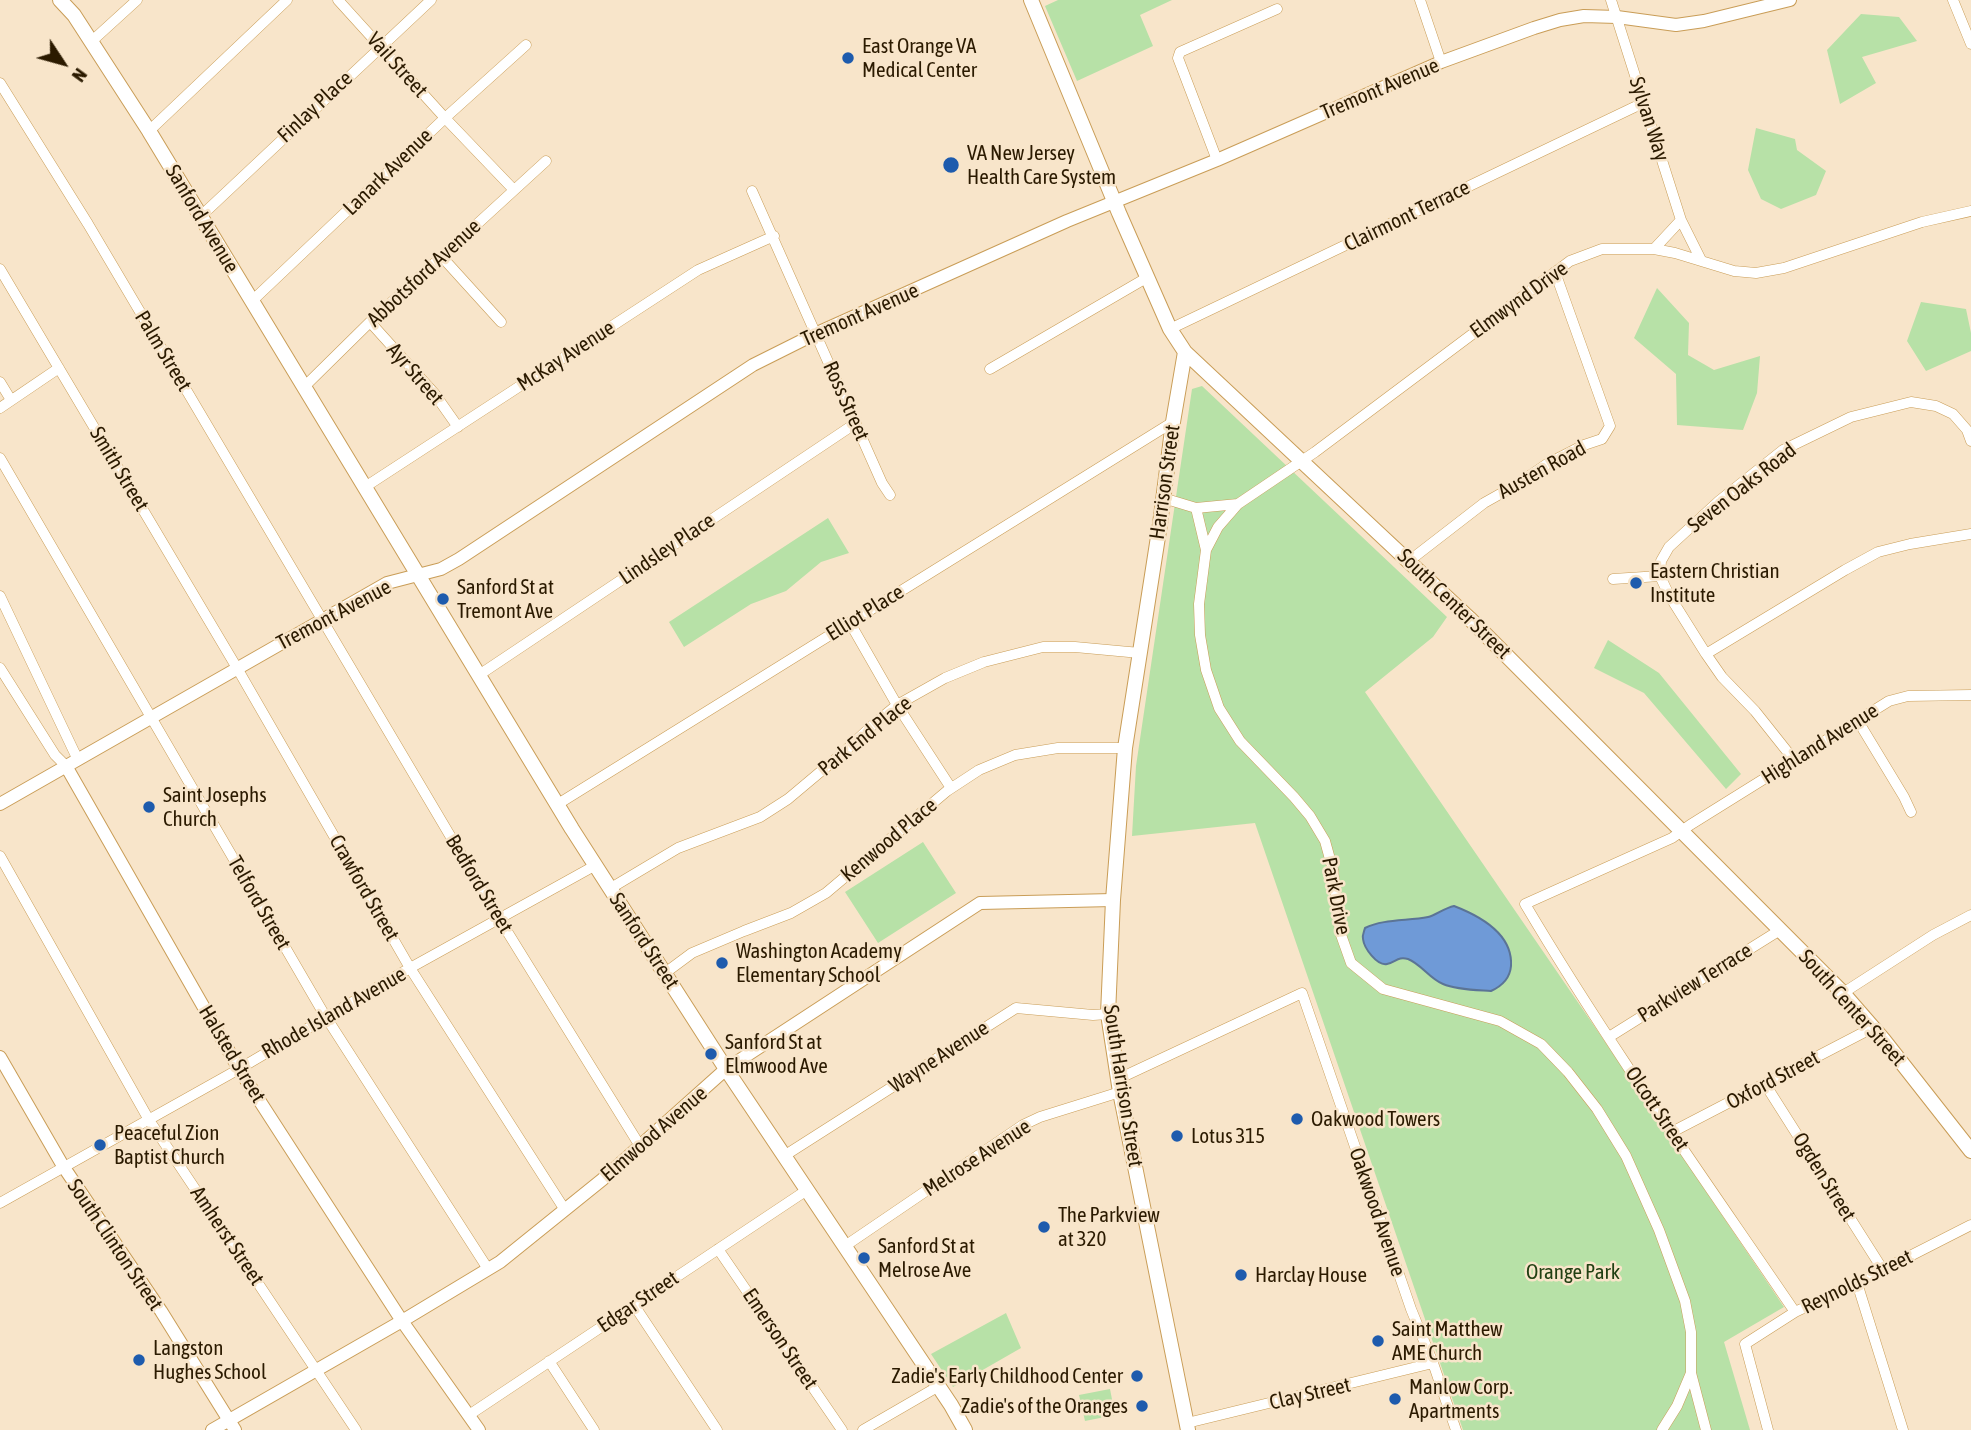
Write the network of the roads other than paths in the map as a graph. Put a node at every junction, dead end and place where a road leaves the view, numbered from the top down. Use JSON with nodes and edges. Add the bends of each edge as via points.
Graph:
{"nodes":[{"id":1,"x":60,"y":0,"type":"edge"},
{"id":2,"x":137,"y":0,"type":"edge"},
{"id":3,"x":287,"y":0,"type":"edge"},
{"id":4,"x":338,"y":0,"type":"edge"},
{"id":5,"x":431,"y":0,"type":"edge"},
{"id":6,"x":1031,"y":0,"type":"edge"},
{"id":7,"x":1420,"y":0,"type":"edge"},
{"id":8,"x":1611,"y":0,"type":"edge"},
{"id":9,"x":1790,"y":0,"type":"edge"},
{"id":10,"x":1953,"y":0,"type":"edge"},
{"id":11,"x":1277,"y":9,"type":"dead end"},
{"id":12,"x":1617,"y":17,"type":"junction"},
{"id":13,"x":92,"y":41,"type":"junction"},
{"id":14,"x":1971,"y":44,"type":"edge"},
{"id":15,"x":526,"y":45,"type":"dead end"},
{"id":16,"x":380,"y":47,"type":"junction"},
{"id":17,"x":1441,"y":62,"type":"junction"},
{"id":18,"x":0,"y":83,"type":"edge"},
{"id":19,"x":1643,"y":103,"type":"junction"},
{"id":20,"x":445,"y":118,"type":"junction"},
{"id":21,"x":149,"y":131,"type":"junction"},
{"id":22,"x":1217,"y":160,"type":"junction"},
{"id":23,"x":546,"y":161,"type":"dead end"},
{"id":24,"x":514,"y":190,"type":"junction"},
{"id":25,"x":752,"y":191,"type":"dead end"},
{"id":26,"x":1115,"y":201,"type":"junction"},
{"id":27,"x":1971,"y":211,"type":"edge"},
{"id":28,"x":201,"y":216,"type":"junction"},
{"id":29,"x":1681,"y":220,"type":"junction"},
{"id":30,"x":774,"y":236,"type":"junction"},
{"id":31,"x":1654,"y":249,"type":"junction"},
{"id":32,"x":442,"y":257,"type":"junction"},
{"id":33,"x":1701,"y":260,"type":"junction"},
{"id":34,"x":0,"y":270,"type":"edge"},
{"id":35,"x":1556,"y":272,"type":"junction"},
{"id":36,"x":1148,"y":277,"type":"junction"},
{"id":37,"x":253,"y":302,"type":"junction"},
{"id":38,"x":370,"y":322,"type":"junction"},
{"id":39,"x":501,"y":323,"type":"dead end"},
{"id":40,"x":1170,"y":329,"type":"junction"},
{"id":41,"x":816,"y":334,"type":"junction"},
{"id":42,"x":1185,"y":352,"type":"junction"},
{"id":43,"x":59,"y":368,"type":"junction"},
{"id":44,"x":990,"y":369,"type":"dead end"},
{"id":45,"x":0,"y":382,"type":"edge"},
{"id":46,"x":304,"y":387,"type":"junction"},
{"id":47,"x":11,"y":400,"type":"junction"},
{"id":48,"x":0,"y":408,"type":"edge"},
{"id":49,"x":1173,"y":422,"type":"junction"},
{"id":50,"x":856,"y":423,"type":"junction"},
{"id":51,"x":458,"y":427,"type":"junction"},
{"id":52,"x":1971,"y":441,"type":"edge"},
{"id":53,"x":338,"y":442,"type":"joint"},
{"id":54,"x":0,"y":458,"type":"edge"},
{"id":55,"x":1303,"y":461,"type":"junction"},
{"id":56,"x":365,"y":487,"type":"junction"},
{"id":57,"x":890,"y":495,"type":"dead end"},
{"id":58,"x":1163,"y":498,"type":"junction"},
{"id":59,"x":1238,"y":504,"type":"junction"},
{"id":60,"x":1196,"y":508,"type":"junction"},
{"id":61,"x":1971,"y":534,"type":"edge"},
{"id":62,"x":1206,"y":550,"type":"junction"},
{"id":63,"x":1409,"y":561,"type":"junction"},
{"id":64,"x":419,"y":576,"type":"junction"},
{"id":65,"x":1660,"y":576,"type":"junction"},
{"id":66,"x":1613,"y":579,"type":"dead end"},
{"id":67,"x":0,"y":596,"type":"edge"},
{"id":68,"x":1146,"y":612,"type":"joint"},
{"id":69,"x":322,"y":620,"type":"junction"},
{"id":70,"x":850,"y":623,"type":"junction"},
{"id":71,"x":1140,"y":653,"type":"junction"},
{"id":72,"x":1706,"y":653,"type":"junction"},
{"id":73,"x":0,"y":668,"type":"edge"},
{"id":74,"x":237,"y":668,"type":"junction"},
{"id":75,"x":479,"y":676,"type":"junction"},
{"id":76,"x":1971,"y":695,"type":"edge"},
{"id":77,"x":897,"y":705,"type":"junction"},
{"id":78,"x":151,"y":718,"type":"junction"},
{"id":79,"x":1858,"y":721,"type":"junction"},
{"id":80,"x":1125,"y":748,"type":"junction"},
{"id":81,"x":78,"y":760,"type":"junction"},
{"id":82,"x":1794,"y":760,"type":"junction"},
{"id":83,"x":66,"y":766,"type":"junction"},
{"id":84,"x":951,"y":788,"type":"junction"},
{"id":85,"x":0,"y":804,"type":"edge"},
{"id":86,"x":558,"y":804,"type":"junction"},
{"id":87,"x":1911,"y":812,"type":"dead end"},
{"id":88,"x":1682,"y":831,"type":"junction"},
{"id":89,"x":0,"y":856,"type":"edge"},
{"id":90,"x":596,"y":865,"type":"junction"},
{"id":91,"x":611,"y":888,"type":"junction"},
{"id":92,"x":1113,"y":900,"type":"junction"},
{"id":93,"x":1525,"y":904,"type":"joint"},
{"id":94,"x":1971,"y":915,"type":"edge"},
{"id":95,"x":500,"y":920,"type":"junction"},
{"id":96,"x":1780,"y":930,"type":"junction"},
{"id":97,"x":410,"y":968,"type":"junction"},
{"id":98,"x":665,"y":973,"type":"junction"},
{"id":99,"x":1302,"y":993,"type":"joint"},
{"id":100,"x":1843,"y":993,"type":"junction"},
{"id":101,"x":1108,"y":1014,"type":"junction"},
{"id":102,"x":326,"y":1017,"type":"junction"},
{"id":103,"x":1874,"y":1027,"type":"junction"},
{"id":104,"x":1609,"y":1037,"type":"junction"},
{"id":105,"x":0,"y":1057,"type":"edge"},
{"id":106,"x":239,"y":1069,"type":"junction"},
{"id":107,"x":726,"y":1069,"type":"junction"},
{"id":108,"x":1765,"y":1084,"type":"junction"},
{"id":109,"x":1119,"y":1085,"type":"junction"},
{"id":110,"x":149,"y":1120,"type":"junction"},
{"id":111,"x":1672,"y":1132,"type":"junction"},
{"id":112,"x":640,"y":1146,"type":"junction"},
{"id":113,"x":1971,"y":1151,"type":"edge"},
{"id":114,"x":785,"y":1156,"type":"junction"},
{"id":115,"x":62,"y":1166,"type":"junction"},
{"id":116,"x":807,"y":1189,"type":"junction"},
{"id":117,"x":0,"y":1203,"type":"edge"},
{"id":118,"x":565,"y":1210,"type":"junction"},
{"id":119,"x":1971,"y":1225,"type":"edge"},
{"id":120,"x":845,"y":1247,"type":"junction"},
{"id":121,"x":718,"y":1249,"type":"junction"},
{"id":122,"x":488,"y":1269,"type":"junction"},
{"id":123,"x":1883,"y":1270,"type":"junction"},
{"id":124,"x":1857,"y":1283,"type":"junction"},
{"id":125,"x":634,"y":1305,"type":"junction"},
{"id":126,"x":1795,"y":1312,"type":"junction"},
{"id":127,"x":401,"y":1321,"type":"junction"},
{"id":128,"x":549,"y":1361,"type":"junction"},
{"id":129,"x":1433,"y":1363,"type":"junction"},
{"id":130,"x":316,"y":1369,"type":"junction"},
{"id":131,"x":1691,"y":1373,"type":"junction"},
{"id":132,"x":939,"y":1386,"type":"junction"},
{"id":133,"x":469,"y":1415,"type":"junction"},
{"id":134,"x":232,"y":1425,"type":"edge"},
{"id":135,"x":1187,"y":1427,"type":"edge"},
{"id":136,"x":212,"y":1430,"type":"edge"},
{"id":137,"x":356,"y":1430,"type":"edge"},
{"id":138,"x":479,"y":1430,"type":"edge"},
{"id":139,"x":594,"y":1430,"type":"edge"},
{"id":140,"x":717,"y":1430,"type":"edge"},
{"id":141,"x":842,"y":1430,"type":"edge"},
{"id":142,"x":863,"y":1430,"type":"edge"},
{"id":143,"x":965,"y":1430,"type":"edge"},
{"id":144,"x":1457,"y":1430,"type":"edge"},
{"id":145,"x":1662,"y":1430,"type":"edge"},
{"id":146,"x":1706,"y":1430,"type":"edge"},
{"id":147,"x":1768,"y":1430,"type":"edge"},
{"id":148,"x":1903,"y":1430,"type":"edge"}],
"edges":[{"from":1,"to":13,"type":"main road","name":"Sanford Avenue"},
{"from":2,"to":13,"type":"street"},
{"from":3,"to":21,"type":"street"},
{"from":4,"to":16,"type":"street","name":"Vail Street"},
{"from":5,"to":16,"type":"street","name":"Finlay Place"},
{"from":6,"to":26,"type":"main road","name":"South Center Street"},
{"from":7,"to":17,"type":"street"},
{"from":8,"to":12,"type":"street","name":"Sylvan Way"},
{"from":9,"to":12,"type":"street","name":"Tremont Avenue","via":[[1676,25]]},
{"from":10,"to":14,"type":"street"},
{"from":11,"to":22,"type":"street","via":[[1180,52],[1178,58]]},
{"from":12,"to":17,"type":"street","name":"Tremont Avenue","via":[[1560,20]]},
{"from":12,"to":19,"type":"street","name":"Sylvan Way"},
{"from":13,"to":21,"type":"main road","name":"Sanford Avenue"},
{"from":15,"to":20,"type":"street","name":"Lanark Avenue"},
{"from":16,"to":20,"type":"street","name":"Vail Street"},
{"from":16,"to":28,"type":"street","name":"Finlay Place"},
{"from":17,"to":22,"type":"street","name":"Tremont Avenue"},
{"from":18,"to":69,"type":"street","name":"Palm Street"},
{"from":19,"to":29,"type":"street","name":"Sylvan Way"},
{"from":19,"to":40,"type":"street","name":"Clairmont Terrace"},
{"from":20,"to":24,"type":"street","name":"Vail Street"},
{"from":20,"to":37,"type":"street","name":"Lanark Avenue"},
{"from":21,"to":28,"type":"main road","name":"Sanford Avenue"},
{"from":22,"to":26,"type":"street","name":"Tremont Avenue"},
{"from":23,"to":24,"type":"street","name":"Abbotsford Avenue"},
{"from":24,"to":32,"type":"street","name":"Abbotsford Avenue"},
{"from":25,"to":30,"type":"street","name":"Ross Street"},
{"from":26,"to":36,"type":"main road","name":"South Center Street"},
{"from":26,"to":41,"type":"street","name":"Tremont Avenue"},
{"from":27,"to":33,"type":"street","name":"Elmwynd Drive","via":[[1922,222],[1784,268],[1734,271]]},
{"from":28,"to":37,"type":"main road","name":"Sanford Avenue"},
{"from":29,"to":31,"type":"street"},
{"from":29,"to":33,"type":"street","name":"Sylvan Way"},
{"from":30,"to":41,"type":"street","name":"Ross Street"},
{"from":30,"to":51,"type":"street","name":"McKay Avenue","via":[[698,270]]},
{"from":31,"to":33,"type":"street","name":"Elmwynd Drive"},
{"from":31,"to":35,"type":"street","name":"Elmwynd Drive","via":[[1602,249],[1570,261]]},
{"from":32,"to":38,"type":"street","name":"Abbotsford Avenue"},
{"from":32,"to":39,"type":"street"},
{"from":34,"to":43,"type":"street","name":"Smith Street"},
{"from":35,"to":55,"type":"street","name":"Elmwynd Drive"},
{"from":35,"to":63,"type":"street","name":"Austen Road","via":[[1610,426],[1602,439],[1547,464],[1484,502]]},
{"from":36,"to":40,"type":"main road","name":"South Center Street"},
{"from":36,"to":44,"type":"street"},
{"from":37,"to":46,"type":"main road","name":"Sanford Avenue"},
{"from":38,"to":46,"type":"street","name":"Abbotsford Avenue"},
{"from":38,"to":51,"type":"street","name":"Ayr Street"},
{"from":40,"to":42,"type":"main road","name":"South Center Street"},
{"from":41,"to":50,"type":"street","name":"Ross Street"},
{"from":41,"to":64,"type":"street","name":"Tremont Avenue","via":[[753,365],[459,559]]},
{"from":42,"to":49,"type":"main road","name":"Harrison Street"},
{"from":42,"to":55,"type":"main road","name":"South Center Street"},
{"from":43,"to":47,"type":"street"},
{"from":43,"to":74,"type":"street","name":"Smith Street"},
{"from":45,"to":47,"type":"street"},
{"from":46,"to":53,"type":"main road","name":"Sanford Avenue"},
{"from":47,"to":48,"type":"street"},
{"from":49,"to":58,"type":"main road","name":"Harrison Street"},
{"from":49,"to":70,"type":"street","name":"Elliot Place"},
{"from":50,"to":57,"type":"street","name":"Ross Street"},
{"from":50,"to":75,"type":"street","name":"Lindsley Place"},
{"from":51,"to":56,"type":"street","name":"McKay Avenue"},
{"from":52,"to":65,"type":"street","name":"Seven Oaks Road","via":[[1953,414],[1936,405],[1911,402],[1851,417],[1783,450],[1719,501],[1669,547]]},
{"from":53,"to":56,"type":"main road","name":"Sanford Street"},
{"from":54,"to":78,"type":"street","name":"Telford Street"},
{"from":55,"to":59,"type":"street","name":"Park Drive"},
{"from":55,"to":63,"type":"main road","name":"South Center Street"},
{"from":56,"to":64,"type":"main road","name":"Sanford Street"},
{"from":58,"to":60,"type":"street"},
{"from":58,"to":68,"type":"main road","name":"Harrison Street"},
{"from":59,"to":60,"type":"street"},
{"from":59,"to":62,"type":"street","name":"Park Drive"},
{"from":60,"to":62,"type":"street"},
{"from":61,"to":72,"type":"street","via":[[1878,552]]},
{"from":62,"to":131,"type":"street","name":"Park Drive","via":[[1200,635],[1219,708],[1240,741],[1302,807],[1325,841],[1340,932],[1351,963],[1383,989],[1500,1021],[1541,1044],[1568,1072],[1626,1156],[1659,1230],[1685,1301]]},
{"from":63,"to":88,"type":"main road","name":"South Center Street"},
{"from":64,"to":69,"type":"street","name":"Tremont Avenue","via":[[387,583]]},
{"from":64,"to":75,"type":"main road","name":"Sanford Street"},
{"from":65,"to":66,"type":"street"},
{"from":65,"to":72,"type":"street"},
{"from":67,"to":81,"type":"street"},
{"from":68,"to":71,"type":"main road","name":"South Harrison Street"},
{"from":69,"to":74,"type":"street","name":"Tremont Avenue"},
{"from":69,"to":95,"type":"street","name":"Bedford Street"},
{"from":70,"to":77,"type":"street"},
{"from":70,"to":86,"type":"street","name":"Elliot Place"},
{"from":71,"to":77,"type":"street","name":"Park End Place","via":[[1043,647],[984,662]]},
{"from":71,"to":80,"type":"main road","name":"South Harrison Street"},
{"from":72,"to":82,"type":"street"},
{"from":73,"to":83,"type":"street","name":"Halsted Street"},
{"from":74,"to":78,"type":"street","name":"Tremont Avenue"},
{"from":74,"to":97,"type":"street","name":"Crawford Street"},
{"from":75,"to":86,"type":"main road","name":"Sanford Street"},
{"from":76,"to":79,"type":"street","name":"Highland Avenue","via":[[1908,696],[1889,701]]},
{"from":77,"to":84,"type":"street"},
{"from":77,"to":91,"type":"street","name":"Park End Place","via":[[788,799],[760,817],[678,848]]},
{"from":78,"to":81,"type":"street","name":"Tremont Avenue"},
{"from":78,"to":102,"type":"street","name":"Telford Street"},
{"from":79,"to":82,"type":"street","name":"Highland Avenue"},
{"from":79,"to":87,"type":"street"},
{"from":80,"to":84,"type":"street","name":"Kenwood Place","via":[[1058,748],[1015,755],[979,769]]},
{"from":80,"to":92,"type":"main road","name":"South Harrison Street"},
{"from":81,"to":83,"type":"street","name":"Tremont Avenue"},
{"from":82,"to":88,"type":"street","name":"Highland Avenue"},
{"from":83,"to":85,"type":"street","name":"Tremont Avenue"},
{"from":83,"to":106,"type":"street","name":"Halsted Street"},
{"from":84,"to":98,"type":"street","name":"Kenwood Place","via":[[825,893],[791,913],[692,953]]},
{"from":86,"to":90,"type":"main road","name":"Sanford Street"},
{"from":88,"to":93,"type":"street","name":"Highland Avenue"},
{"from":88,"to":96,"type":"main road","name":"South Center Street"},
{"from":89,"to":110,"type":"street","name":"Amherst Street"},
{"from":90,"to":91,"type":"main road","name":"Sanford Street"},
{"from":90,"to":95,"type":"street","name":"Rhode Island Avenue"},
{"from":91,"to":98,"type":"main road","name":"Sanford Street"},
{"from":92,"to":101,"type":"main road","name":"South Harrison Street"},
{"from":92,"to":107,"type":"street","name":"Elmwood Avenue","via":[[979,903]]},
{"from":93,"to":104,"type":"street","name":"Olcott Street"},
{"from":94,"to":100,"type":"street","via":[[1933,934]]},
{"from":95,"to":97,"type":"street","name":"Rhode Island Avenue"},
{"from":95,"to":112,"type":"street","name":"Bedford Street"},
{"from":96,"to":100,"type":"main road","name":"South Center Street"},
{"from":96,"to":104,"type":"street","name":"Parkview Terrace"},
{"from":97,"to":102,"type":"street","name":"Rhode Island Avenue"},
{"from":97,"to":118,"type":"street","name":"Crawford Street"},
{"from":98,"to":107,"type":"main road","name":"Sanford Street"},
{"from":99,"to":109,"type":"street","name":"Melrose Avenue"},
{"from":99,"to":129,"type":"street","name":"Oakwood Avenue"},
{"from":100,"to":103,"type":"main road","name":"South Center Street"},
{"from":101,"to":109,"type":"main road","name":"South Harrison Street"},
{"from":101,"to":114,"type":"street","name":"Wayne Avenue","via":[[1016,1008]]},
{"from":102,"to":106,"type":"street","name":"Rhode Island Avenue"},
{"from":102,"to":122,"type":"street","name":"Telford Street"},
{"from":103,"to":108,"type":"street","name":"Oxford Street"},
{"from":103,"to":113,"type":"main road","name":"South Center Street"},
{"from":104,"to":111,"type":"street","name":"Olcott Street"},
{"from":105,"to":115,"type":"street","name":"South Clinton Street"},
{"from":106,"to":110,"type":"street","name":"Rhode Island Avenue"},
{"from":106,"to":127,"type":"street","name":"Halsted Street"},
{"from":107,"to":112,"type":"street","name":"Elmwood Avenue"},
{"from":107,"to":114,"type":"main road","name":"Sanford Street"},
{"from":108,"to":111,"type":"street","name":"Oxford Street"},
{"from":108,"to":123,"type":"street","name":"Ogden Street"},
{"from":109,"to":120,"type":"street","name":"Melrose Avenue","via":[[1023,1125]]},
{"from":109,"to":135,"type":"main road","name":"South Harrison Street"},
{"from":110,"to":115,"type":"street","name":"Rhode Island Avenue"},
{"from":110,"to":130,"type":"street","name":"Amherst Street"},
{"from":111,"to":126,"type":"street","name":"Olcott Street"},
{"from":112,"to":118,"type":"street","name":"Elmwood Avenue"},
{"from":114,"to":116,"type":"main road","name":"Sanford Street"},
{"from":115,"to":117,"type":"street","name":"Rhode Island Avenue"},
{"from":115,"to":134,"type":"street","name":"South Clinton Street"},
{"from":116,"to":120,"type":"main road","name":"Sanford Street"},
{"from":116,"to":121,"type":"street","name":"Edgar Street"},
{"from":118,"to":122,"type":"street","name":"Elmwood Avenue"},
{"from":119,"to":123,"type":"street","name":"Reynolds Street"},
{"from":120,"to":132,"type":"main road","name":"Sanford Street"},
{"from":121,"to":125,"type":"street","name":"Edgar Street"},
{"from":121,"to":141,"type":"street","name":"Emerson Street"},
{"from":122,"to":127,"type":"street","name":"Elmwood Avenue"},
{"from":123,"to":124,"type":"street","name":"Reynolds Street"},
{"from":124,"to":126,"type":"street","name":"Reynolds Street"},
{"from":124,"to":148,"type":"street"},
{"from":125,"to":128,"type":"street","name":"Edgar Street"},
{"from":125,"to":140,"type":"street"},
{"from":126,"to":147,"type":"street","name":"Reynolds Street","via":[[1745,1343]]},
{"from":127,"to":130,"type":"street","name":"Elmwood Avenue"},
{"from":127,"to":133,"type":"street","name":"Halsted Street"},
{"from":128,"to":133,"type":"street","name":"Edgar Street"},
{"from":128,"to":139,"type":"street"},
{"from":129,"to":135,"type":"street","name":"Clay Street"},
{"from":129,"to":144,"type":"street","name":"Oakwood Avenue"},
{"from":130,"to":134,"type":"street","name":"Elmwood Avenue"},
{"from":130,"to":137,"type":"street","name":"Amherst Street"},
{"from":131,"to":145,"type":"street","name":"Park Drive"},
{"from":131,"to":146,"type":"street","name":"Park Drive"},
{"from":132,"to":142,"type":"street"},
{"from":132,"to":143,"type":"main road","name":"Sanford Street"},
{"from":133,"to":138,"type":"street","name":"Halsted Street"},
{"from":134,"to":136,"type":"street","name":"Elmwood Avenue"}]}
